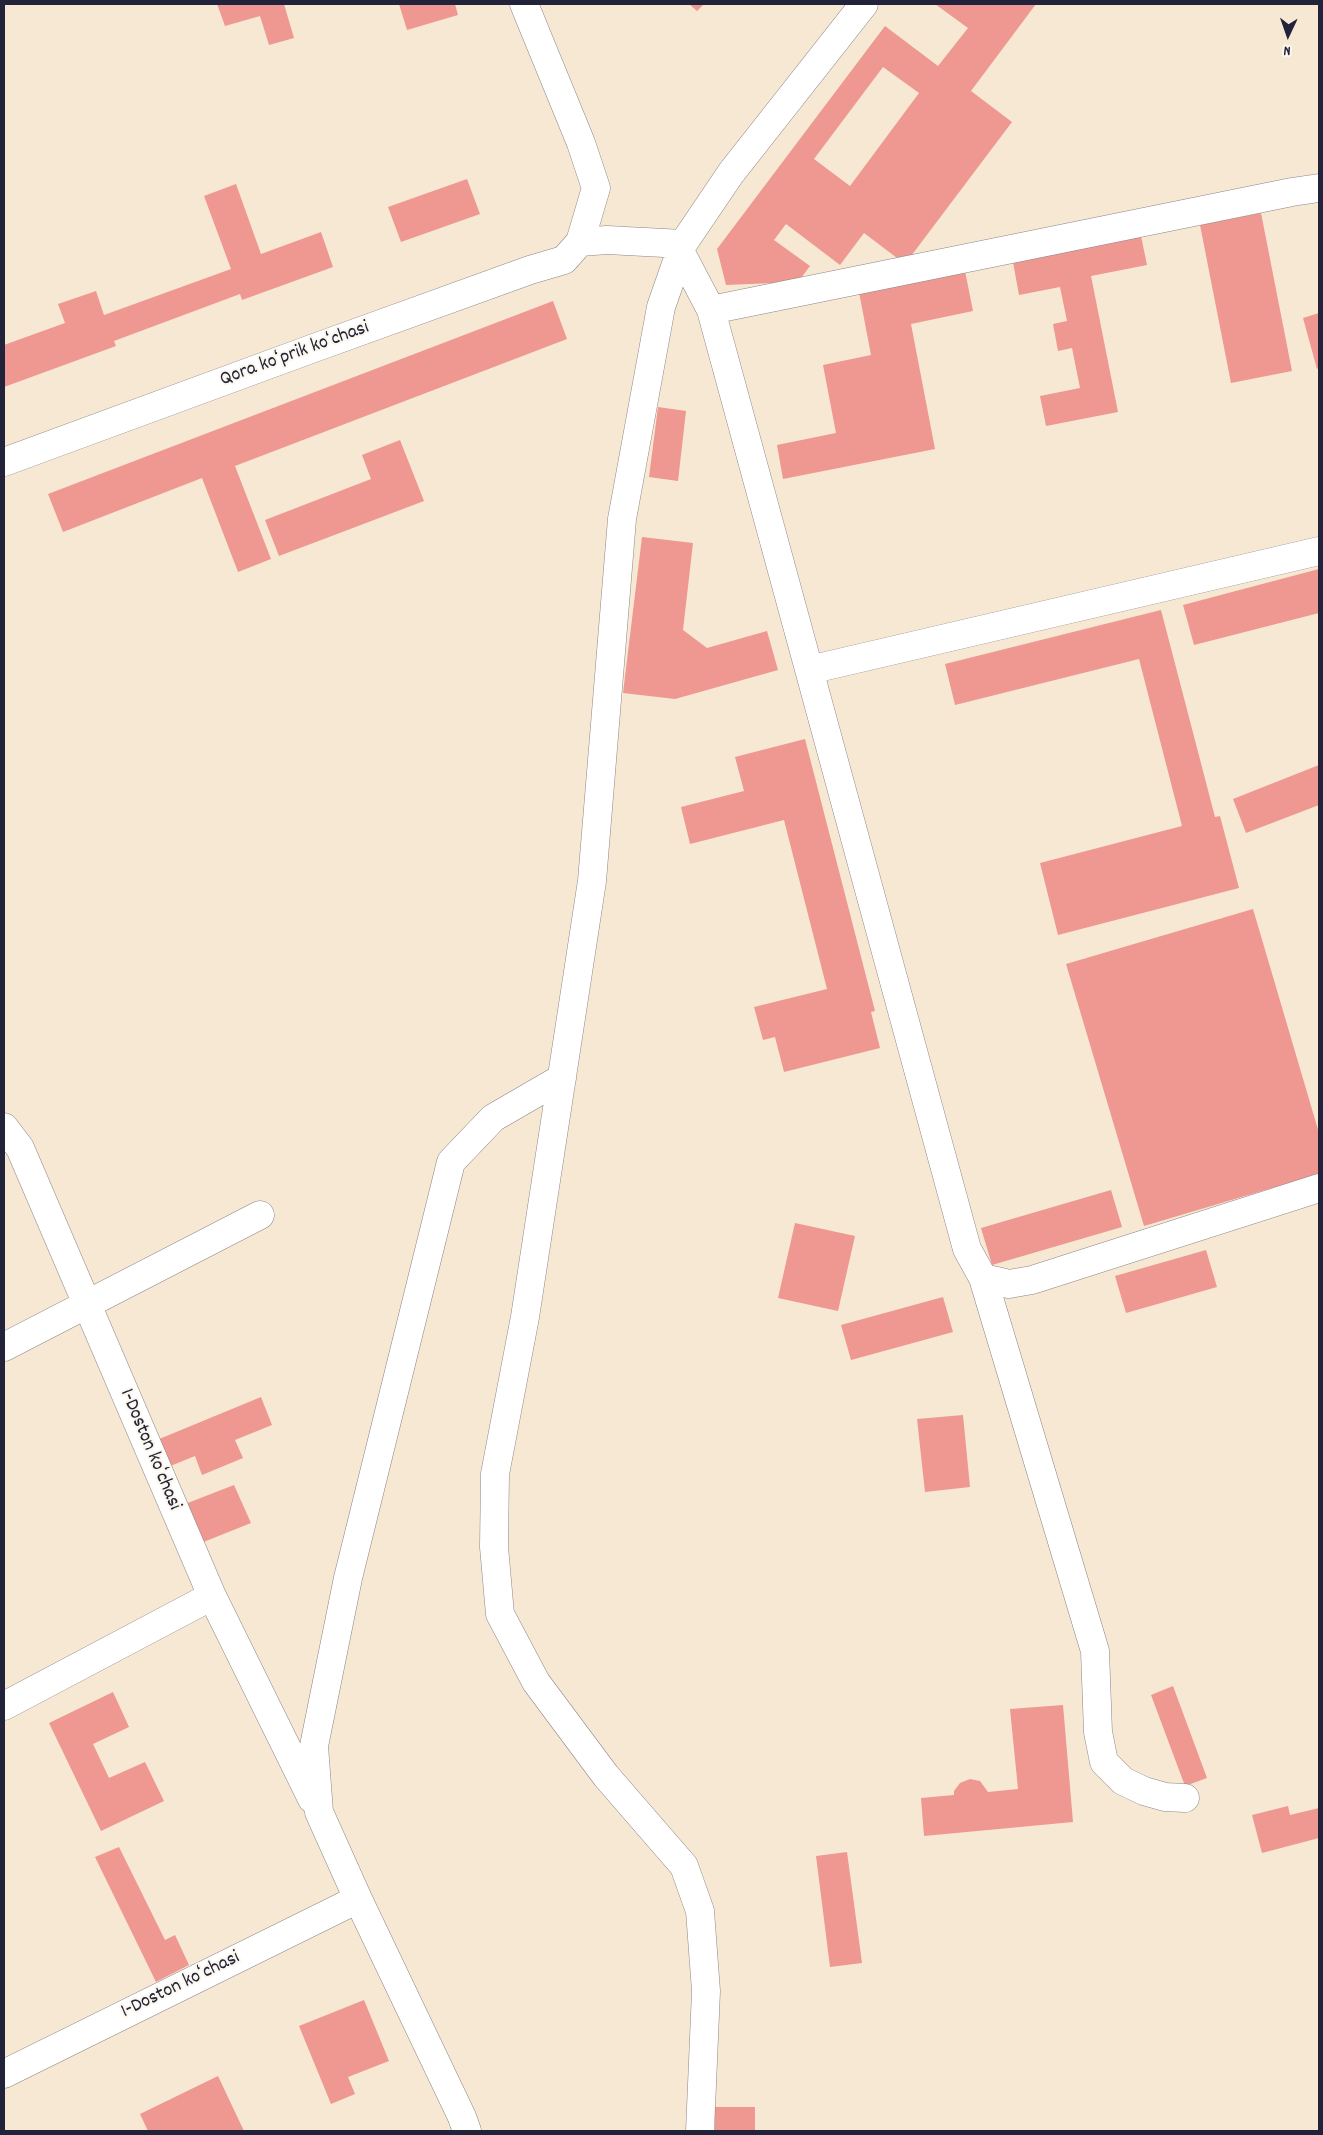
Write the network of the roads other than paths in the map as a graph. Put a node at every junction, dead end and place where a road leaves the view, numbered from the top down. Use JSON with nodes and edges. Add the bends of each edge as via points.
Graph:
{"nodes":[{"id":1,"x":524,"y":4,"type":"edge"},
{"id":2,"x":864,"y":4,"type":"edge"},
{"id":3,"x":1319,"y":188,"type":"edge"},
{"id":4,"x":580,"y":242,"type":"junction"},
{"id":5,"x":682,"y":249,"type":"junction"},
{"id":6,"x":711,"y":310,"type":"junction"},
{"id":7,"x":4,"y":462,"type":"edge"},
{"id":8,"x":1319,"y":552,"type":"edge"},
{"id":9,"x":809,"y":670,"type":"junction"},
{"id":10,"x":562,"y":1078,"type":"junction"},
{"id":11,"x":4,"y":1127,"type":"edge"},
{"id":12,"x":1319,"y":1188,"type":"edge"},
{"id":13,"x":260,"y":1215,"type":"dead end"},
{"id":14,"x":983,"y":1278,"type":"junction"},
{"id":15,"x":87,"y":1304,"type":"junction"},
{"id":16,"x":4,"y":1347,"type":"edge"},
{"id":17,"x":212,"y":1596,"type":"junction"},
{"id":18,"x":4,"y":1706,"type":"edge"},
{"id":19,"x":1185,"y":1798,"type":"dead end"},
{"id":20,"x":319,"y":1812,"type":"junction"},
{"id":21,"x":358,"y":1899,"type":"junction"},
{"id":22,"x":4,"y":2074,"type":"edge"},
{"id":23,"x":466,"y":2131,"type":"edge"},
{"id":24,"x":700,"y":2131,"type":"edge"}],
"edges":[{"from":1,"to":4,"type":"street","via":[[596,188]]},
{"from":2,"to":5,"type":"street","via":[[731,173]]},
{"from":3,"to":6,"type":"street"},
{"from":4,"to":5,"type":"street","via":[[607,240]]},
{"from":4,"to":7,"type":"street","name":"Qora koʻprik koʻchasi","via":[[564,260]]},
{"from":5,"to":6,"type":"street"},
{"from":5,"to":10,"type":"street","via":[[661,307],[622,518],[592,881]]},
{"from":6,"to":9,"type":"street"},
{"from":8,"to":9,"type":"street"},
{"from":9,"to":14,"type":"street","via":[[967,1250]]},
{"from":10,"to":20,"type":"street","via":[[493,1118],[451,1162],[348,1578],[314,1746]]},
{"from":10,"to":24,"type":"street","via":[[525,1317],[495,1474],[494,1547],[500,1614],[536,1682],[606,1776],[684,1866],[700,1911],[706,1991]]},
{"from":11,"to":15,"type":"street","name":"1-Doston koʻchasi","via":[[20,1148]]},
{"from":12,"to":14,"type":"street","via":[[1032,1280],[1009,1284]]},
{"from":13,"to":15,"type":"street"},
{"from":14,"to":19,"type":"street","via":[[1095,1651],[1098,1732],[1104,1762],[1123,1781],[1144,1791]]},
{"from":15,"to":16,"type":"street"},
{"from":15,"to":17,"type":"street","name":"1-Doston koʻchasi"},
{"from":17,"to":18,"type":"street"},
{"from":17,"to":20,"type":"street","name":"1-Doston koʻchasi"},
{"from":20,"to":21,"type":"street","name":"1-Doston koʻchasi"},
{"from":21,"to":22,"type":"street","name":"1-Doston koʻchasi"},
{"from":21,"to":23,"type":"street","name":"1-Doston koʻchasi"}]}
